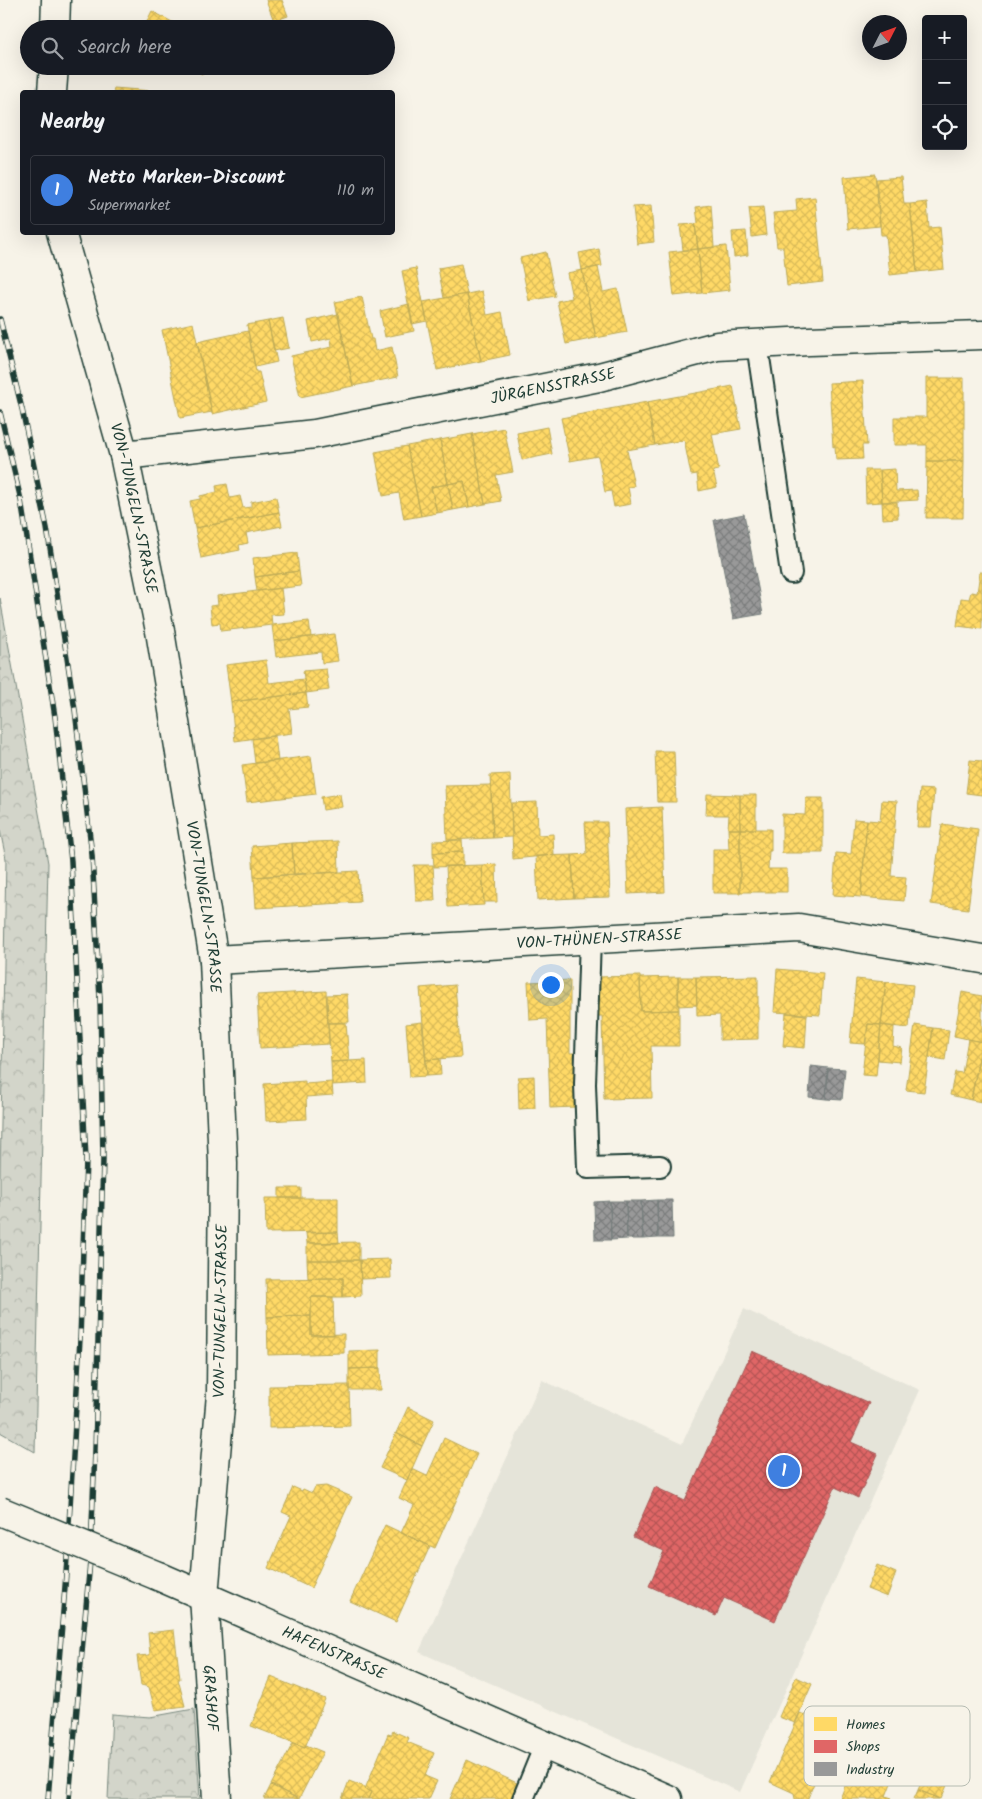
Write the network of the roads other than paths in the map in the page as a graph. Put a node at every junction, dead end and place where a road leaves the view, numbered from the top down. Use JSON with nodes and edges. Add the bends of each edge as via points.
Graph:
{"nodes":[{"id":1,"x":56,"y":0,"type":"edge"},
{"id":2,"x":55,"y":20,"type":"edge"},
{"id":3,"x":53,"y":75,"type":"edge"},
{"id":4,"x":52,"y":90,"type":"edge"},
{"id":5,"x":62,"y":235,"type":"edge"},
{"id":6,"x":982,"y":335,"type":"edge"},
{"id":7,"x":757,"y":344,"type":"junction"},
{"id":8,"x":124,"y":455,"type":"junction"},
{"id":9,"x":790,"y":573,"type":"dead end"},
{"id":10,"x":590,"y":939,"type":"junction"},
{"id":11,"x":982,"y":959,"type":"edge"},
{"id":12,"x":214,"y":960,"type":"junction"},
{"id":13,"x":660,"y":1166,"type":"dead end"},
{"id":14,"x":0,"y":1510,"type":"edge"},
{"id":15,"x":204,"y":1596,"type":"junction"},
{"id":16,"x":544,"y":1745,"type":"junction"},
{"id":17,"x":217,"y":1799,"type":"edge"},
{"id":18,"x":523,"y":1799,"type":"edge"},
{"id":19,"x":668,"y":1799,"type":"edge"}],
"edges":[{"from":1,"to":2,"type":"street"},
{"from":3,"to":4,"type":"street"},
{"from":5,"to":8,"type":"street","name":"VON-TUNGELN-STRASSE"},
{"from":6,"to":7,"type":"street","name":"JÜRGENSSTRASSE"},
{"from":7,"to":8,"type":"street","name":"JÜRGENSSTRASSE","via":[[716,346],[600,377],[315,434]]},
{"from":7,"to":9,"type":"lane"},
{"from":8,"to":12,"type":"street","name":"VON-TUNGELN-STRASSE","via":[[160,631]]},
{"from":10,"to":11,"type":"street","name":"VON-THÜNEN-STRASSE","via":[[799,928]]},
{"from":10,"to":12,"type":"street","name":"VON-THÜNEN-STRASSE"},
{"from":10,"to":13,"type":"lane","via":[[585,1084],[588,1168]]},
{"from":12,"to":15,"type":"street","name":"VON-TUNGELN-STRASSE","via":[[223,1163],[221,1394]]},
{"from":14,"to":15,"type":"street","name":"HAFENSTRASSE","bridge":true},
{"from":15,"to":16,"type":"street","name":"HAFENSTRASSE"},
{"from":15,"to":17,"type":"street","name":"GRASHOF"},
{"from":16,"to":18,"type":"lane"},
{"from":16,"to":19,"type":"street","name":"HAFENSTRASSE"}]}
